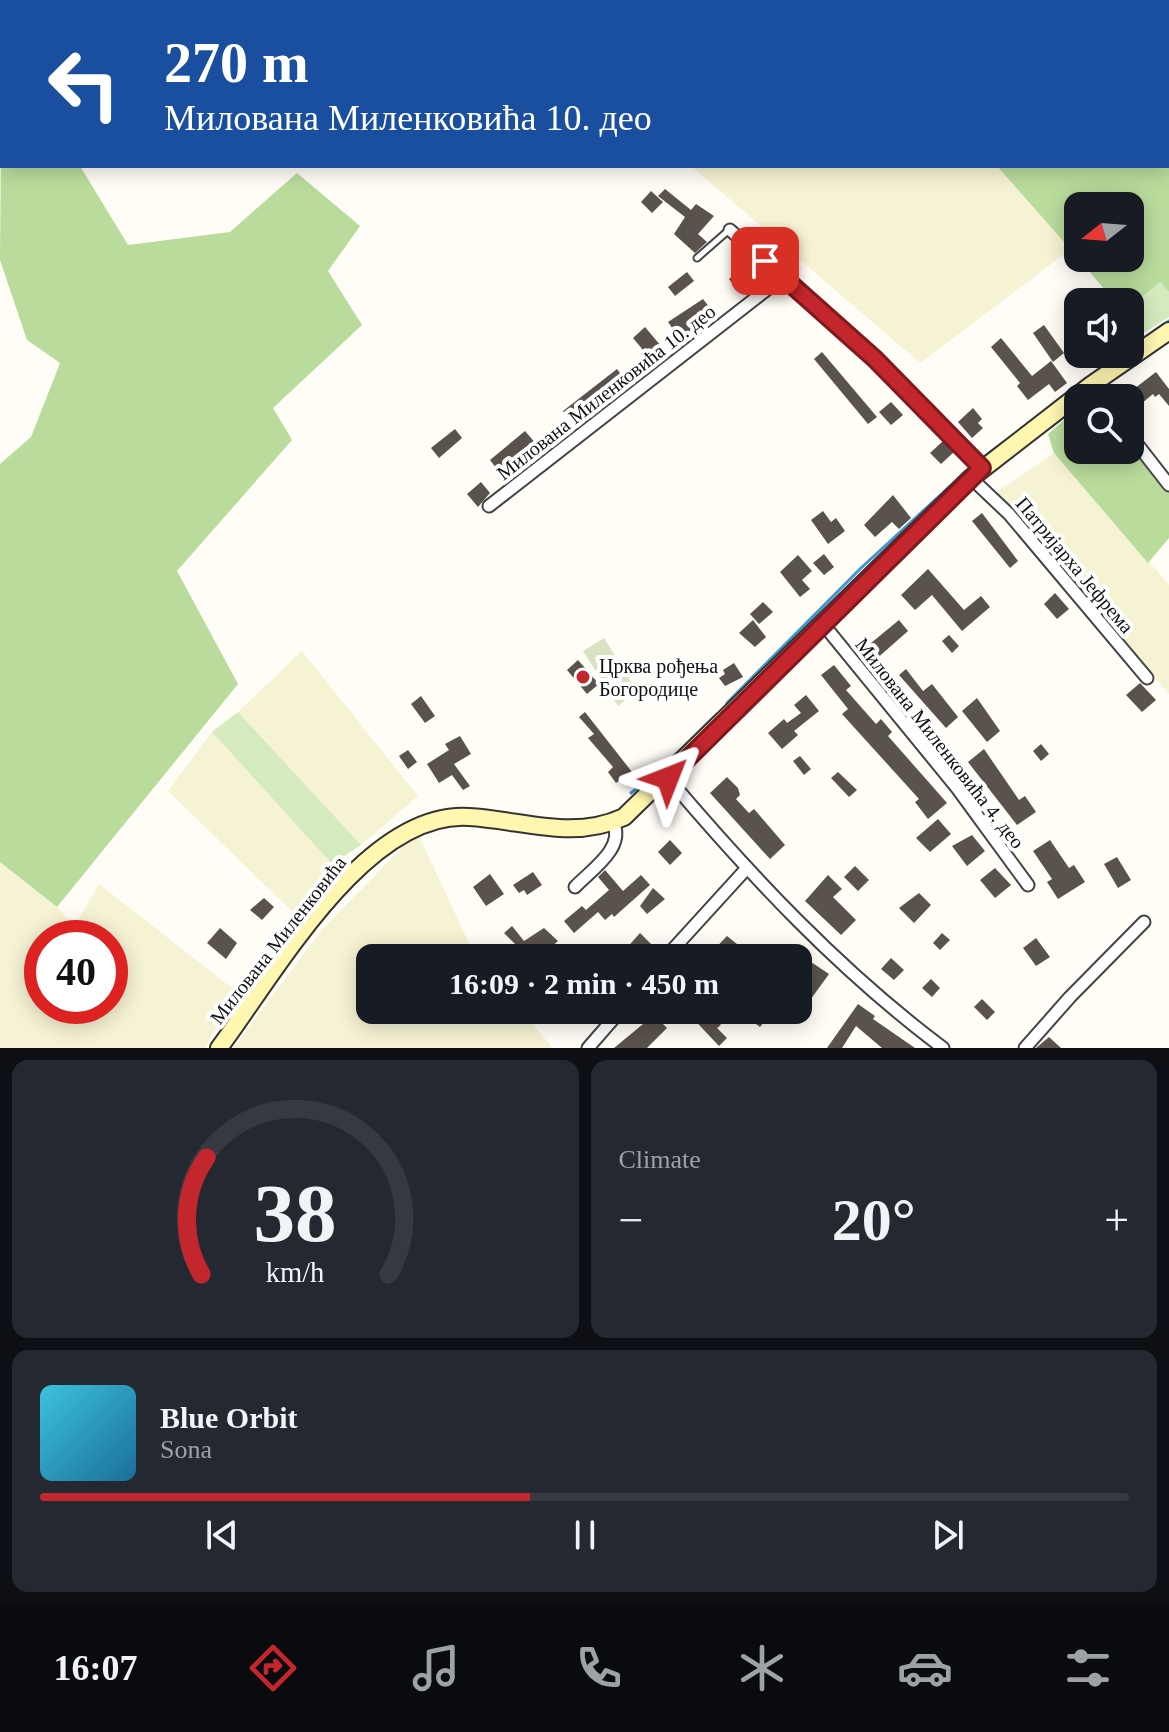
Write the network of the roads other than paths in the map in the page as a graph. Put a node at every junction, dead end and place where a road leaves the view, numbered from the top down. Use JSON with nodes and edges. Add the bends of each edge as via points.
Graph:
{"nodes":[{"id":1,"x":730,"y":230,"type":"joint"},
{"id":2,"x":697,"y":258,"type":"dead end"},
{"id":3,"x":783,"y":277,"type":"junction"},
{"id":4,"x":1169,"y":331,"type":"edge"},
{"id":5,"x":1106,"y":384,"type":"edge"},
{"id":6,"x":1064,"y":414,"type":"edge"},
{"id":7,"x":1144,"y":453,"type":"edge"},
{"id":8,"x":977,"y":473,"type":"junction"},
{"id":9,"x":1169,"y":485,"type":"edge"},
{"id":10,"x":489,"y":506,"type":"dead end"},
{"id":11,"x":823,"y":624,"type":"junction"},
{"id":12,"x":1147,"y":678,"type":"dead end"},
{"id":13,"x":668,"y":778,"type":"junction"},
{"id":14,"x":613,"y":822,"type":"junction"},
{"id":15,"x":747,"y":868,"type":"junction"},
{"id":16,"x":1028,"y":885,"type":"dead end"},
{"id":17,"x":575,"y":887,"type":"dead end"},
{"id":18,"x":1144,"y":922,"type":"dead end"},
{"id":19,"x":678,"y":944,"type":"edge"},
{"id":20,"x":609,"y":1024,"type":"edge"},
{"id":21,"x":221,"y":1045,"type":"edge"},
{"id":22,"x":588,"y":1048,"type":"edge"},
{"id":23,"x":943,"y":1048,"type":"edge"},
{"id":24,"x":1025,"y":1048,"type":"edge"}],
"edges":[{"from":1,"to":2,"type":"lane"},
{"from":1,"to":3,"type":"street"},
{"from":3,"to":8,"type":"street","via":[[875,359]]},
{"from":3,"to":10,"type":"street","name":"Милована Миленковића 10. део"},
{"from":4,"to":5,"type":"street","name":"Милована Миленковића"},
{"from":6,"to":8,"type":"street","name":"Милована Миленковића"},
{"from":7,"to":9,"type":"street"},
{"from":8,"to":11,"type":"street","name":"Милована Миленковића"},
{"from":8,"to":12,"type":"street","name":"Патријарха Јефрема"},
{"from":11,"to":13,"type":"street","name":"Милована Миленковића"},
{"from":11,"to":16,"type":"street","name":"Милована Миленковића 4. део","via":[[957,788]]},
{"from":13,"to":14,"type":"street","name":"Милована Миленковића"},
{"from":13,"to":15,"type":"street"},
{"from":14,"to":17,"type":"street","via":[[615,845]]},
{"from":14,"to":21,"type":"street","name":"Милована Миленковића","via":[[559,830],[458,817],[412,828],[387,843],[343,885]]},
{"from":15,"to":19,"type":"street"},
{"from":15,"to":23,"type":"street","via":[[857,981]]},
{"from":18,"to":24,"type":"street"},
{"from":20,"to":22,"type":"street"}]}
